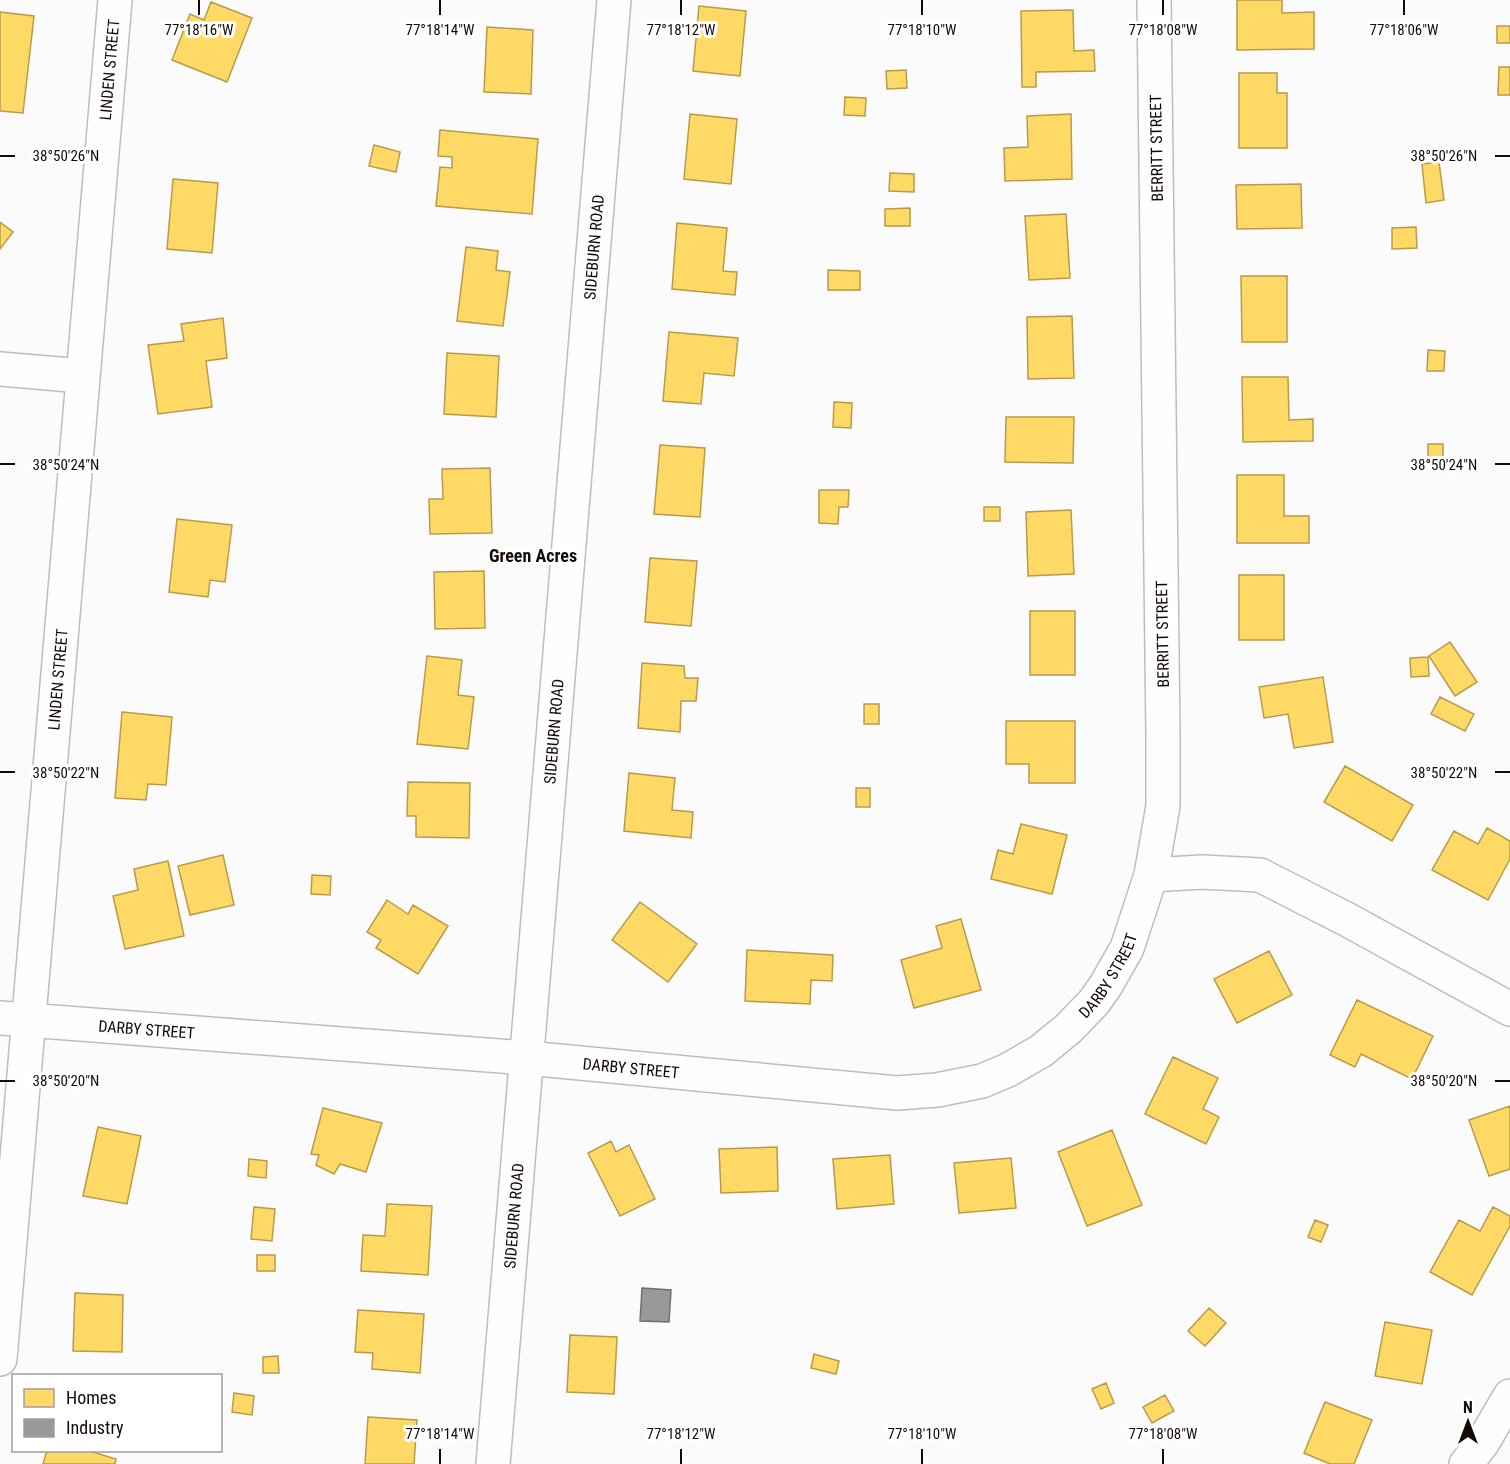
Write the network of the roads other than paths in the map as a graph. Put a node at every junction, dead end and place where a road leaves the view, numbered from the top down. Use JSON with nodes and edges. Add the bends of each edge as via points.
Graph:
{"nodes":[{"id":1,"x":115,"y":0,"type":"edge"},
{"id":2,"x":614,"y":0,"type":"edge"},
{"id":3,"x":1154,"y":0,"type":"edge"},
{"id":4,"x":0,"y":369,"type":"edge"},
{"id":5,"x":82,"y":376,"type":"junction"},
{"id":6,"x":1151,"y":875,"type":"junction"},
{"id":7,"x":1510,"y":1009,"type":"edge"},
{"id":8,"x":14,"y":1019,"type":"edge"},
{"id":9,"x":527,"y":1058,"type":"junction"},
{"id":10,"x":0,"y":1359,"type":"edge"},
{"id":11,"x":1510,"y":1396,"type":"edge"},
{"id":12,"x":493,"y":1464,"type":"edge"},
{"id":13,"x":1466,"y":1464,"type":"edge"}],
"edges":[{"from":1,"to":5,"type":"street","name":"LINDEN STREET"},
{"from":2,"to":9,"type":"street","name":"SIDEBURN ROAD"},
{"from":3,"to":6,"type":"street","name":"BERRITT STREET","via":[[1163,806]]},
{"from":4,"to":5,"type":"street"},
{"from":5,"to":8,"type":"street","name":"LINDEN STREET","via":[[76,471]]},
{"from":6,"to":7,"type":"street","via":[[1260,875]]},
{"from":6,"to":9,"type":"street","name":"DARBY STREET","via":[[1127,948],[1094,1002],[1041,1051],[982,1080],[937,1090],[897,1093]]},
{"from":8,"to":9,"type":"street","name":"DARBY STREET"},
{"from":8,"to":10,"type":"street","name":"LINDEN STREET"},
{"from":9,"to":12,"type":"street","name":"SIDEBURN ROAD"},
{"from":11,"to":13,"type":"street"}]}
